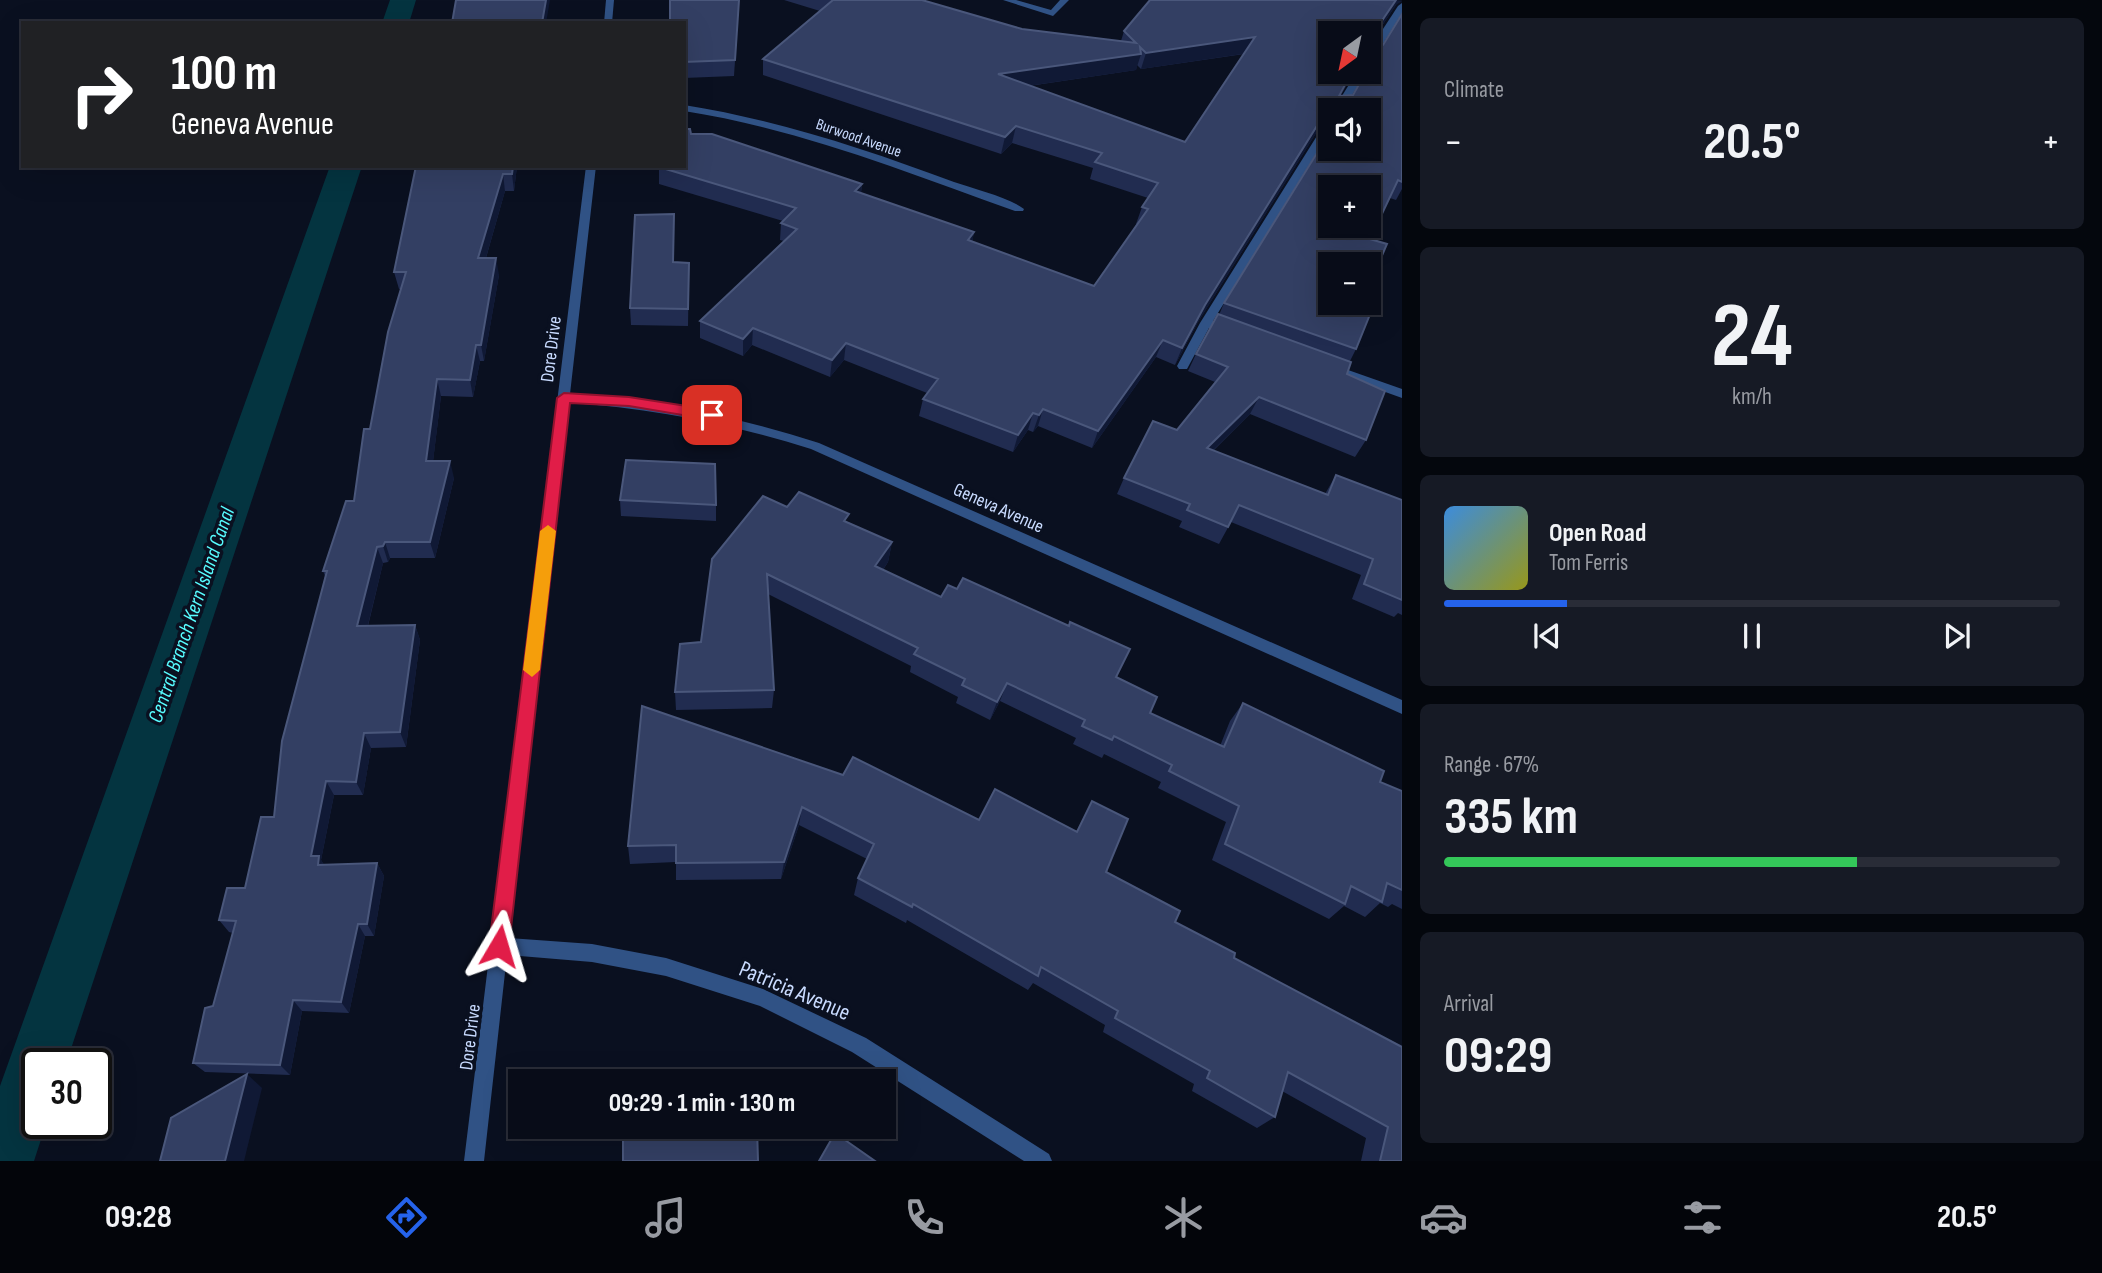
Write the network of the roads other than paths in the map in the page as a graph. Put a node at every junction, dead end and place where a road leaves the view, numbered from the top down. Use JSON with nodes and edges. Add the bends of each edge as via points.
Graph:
{"nodes":[{"id":1,"x":610,"y":0,"type":"edge"},
{"id":2,"x":1007,"y":0,"type":"edge"},
{"id":3,"x":1065,"y":0,"type":"edge"},
{"id":4,"x":1402,"y":6,"type":"edge"},
{"id":5,"x":608,"y":21,"type":"edge"},
{"id":6,"x":1381,"y":39,"type":"edge"},
{"id":7,"x":686,"y":108,"type":"edge"},
{"id":8,"x":1318,"y":141,"type":"edge"},
{"id":9,"x":591,"y":168,"type":"edge"},
{"id":10,"x":1019,"y":209,"type":"dead end"},
{"id":11,"x":1206,"y":323,"type":"junction"},
{"id":12,"x":1245,"y":337,"type":"edge"},
{"id":13,"x":1324,"y":365,"type":"edge"},
{"id":14,"x":1183,"y":366,"type":"edge"},
{"id":15,"x":1402,"y":394,"type":"edge"},
{"id":16,"x":564,"y":398,"type":"junction"},
{"id":17,"x":1402,"y":707,"type":"edge"},
{"id":18,"x":499,"y":946,"type":"junction"},
{"id":19,"x":474,"y":1161,"type":"edge"},
{"id":20,"x":1042,"y":1161,"type":"edge"}],
"edges":[{"from":1,"to":5,"type":"street"},
{"from":2,"to":3,"type":"street","via":[[1053,13]]},
{"from":4,"to":6,"type":"street"},
{"from":7,"to":10,"type":"street","name":"Burwood Avenue","via":[[810,136]]},
{"from":8,"to":11,"type":"street"},
{"from":9,"to":16,"type":"street","name":"Dore Drive"},
{"from":11,"to":12,"type":"street"},
{"from":11,"to":14,"type":"street"},
{"from":13,"to":15,"type":"street"},
{"from":16,"to":17,"type":"street","name":"Geneva Avenue","via":[[689,410],[815,446]]},
{"from":16,"to":18,"type":"street","name":"Dore Drive"},
{"from":18,"to":19,"type":"street","name":"Dore Drive"},
{"from":18,"to":20,"type":"street","name":"Patricia Avenue","via":[[592,953],[666,967],[763,998],[859,1045]]}]}
